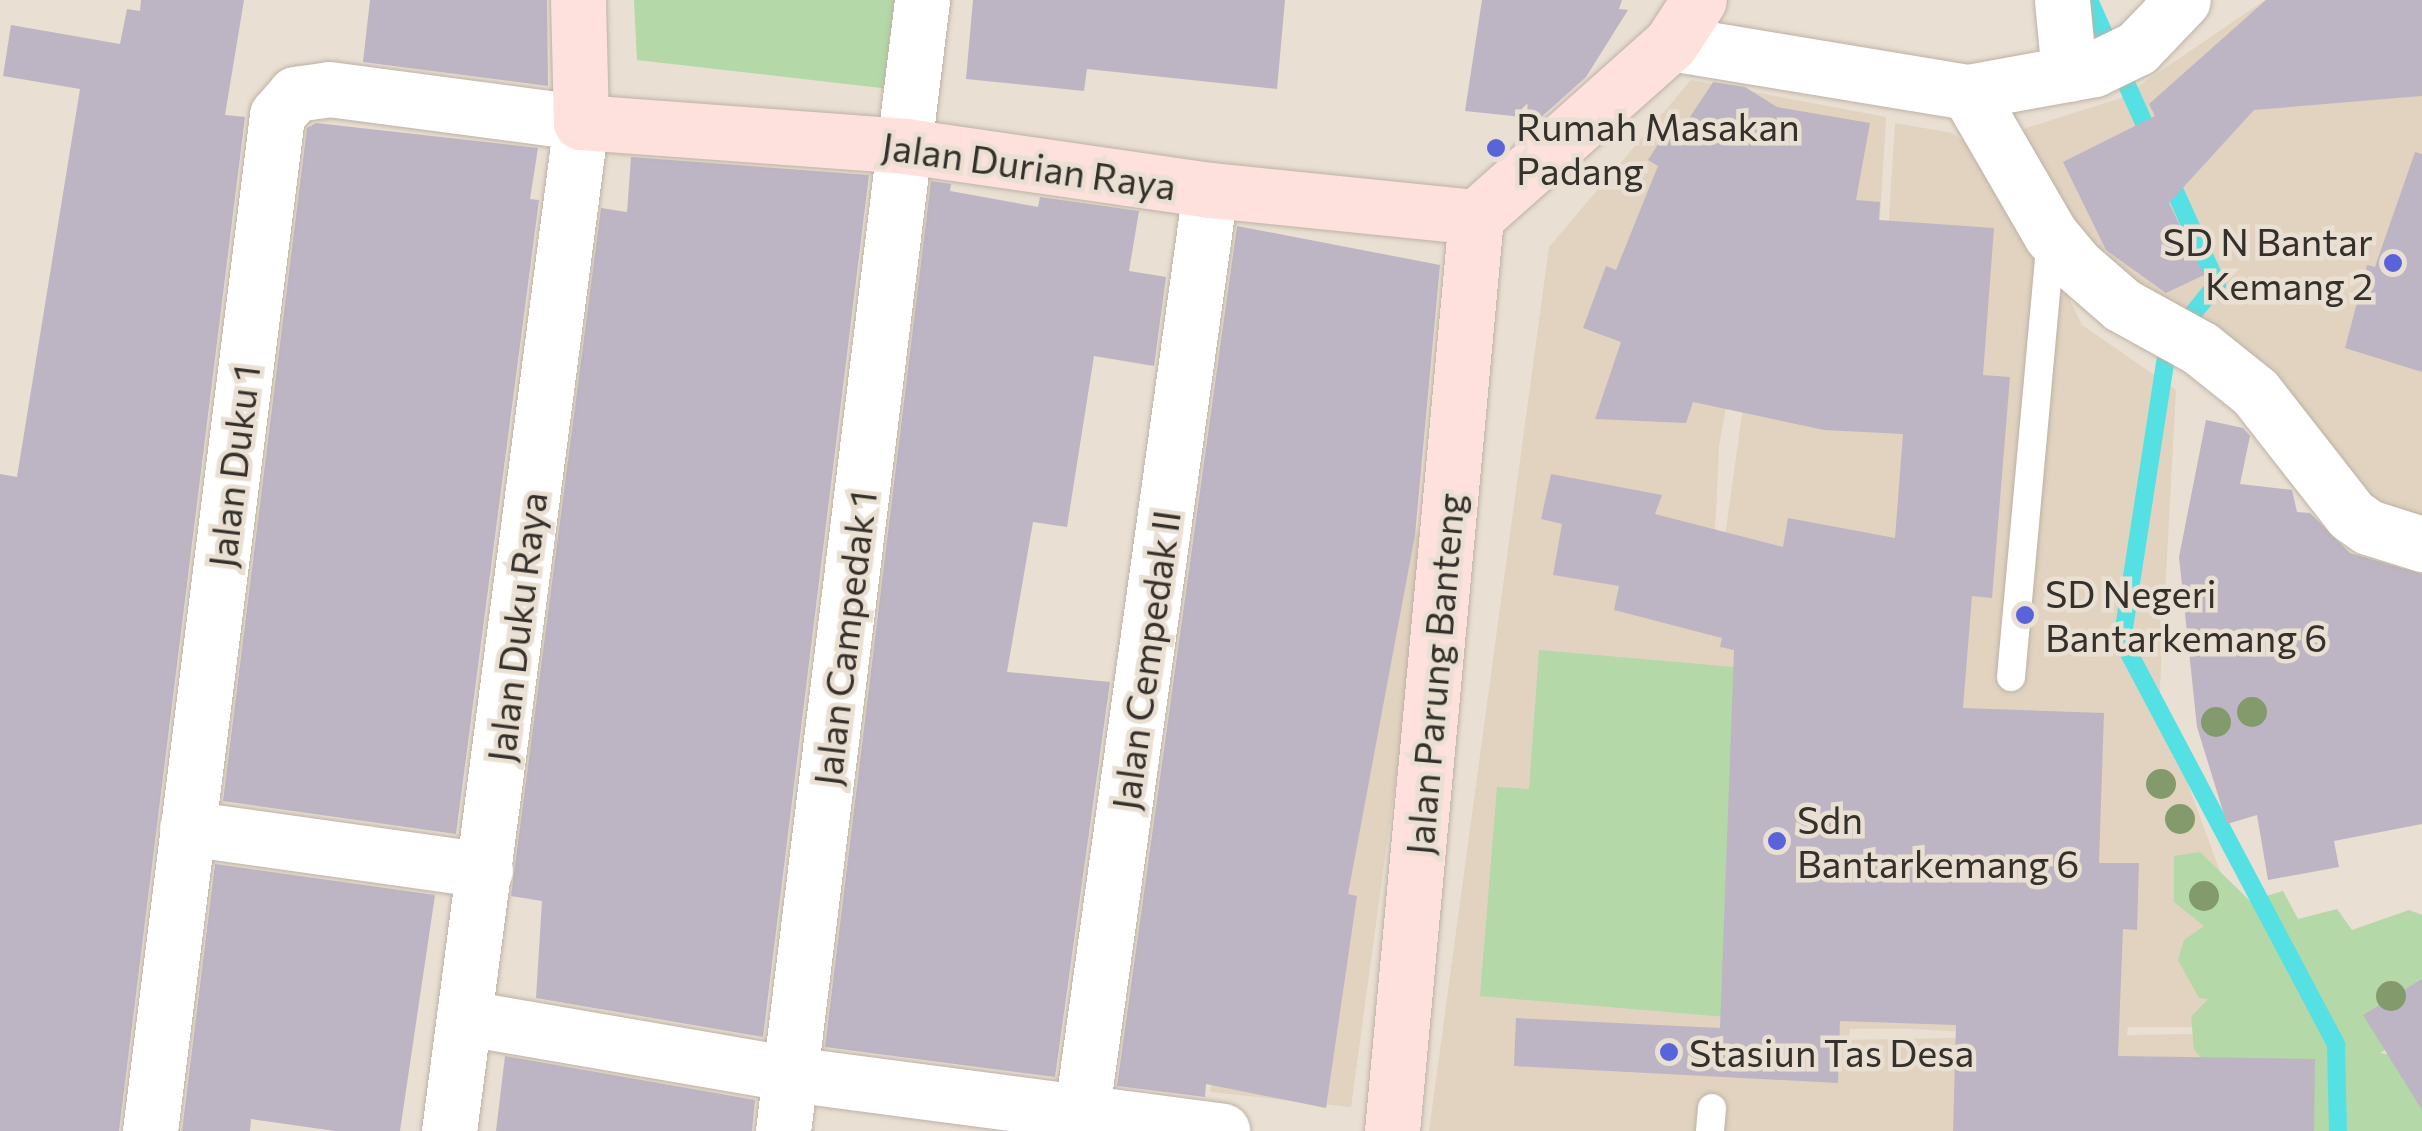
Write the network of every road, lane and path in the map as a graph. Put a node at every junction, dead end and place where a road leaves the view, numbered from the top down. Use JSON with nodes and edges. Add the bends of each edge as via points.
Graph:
{"nodes":[{"id":1,"x":578,"y":0,"type":"edge"},
{"id":2,"x":922,"y":0,"type":"edge"},
{"id":3,"x":2062,"y":0,"type":"edge"},
{"id":4,"x":2183,"y":0,"type":"edge"},
{"id":5,"x":1685,"y":21,"type":"edge"},
{"id":6,"x":2100,"y":64,"type":"junction"},
{"id":7,"x":1968,"y":92,"type":"junction"},
{"id":8,"x":581,"y":122,"type":"junction"},
{"id":9,"x":904,"y":146,"type":"junction"},
{"id":10,"x":1210,"y":190,"type":"junction"},
{"id":11,"x":1476,"y":216,"type":"junction"},
{"id":12,"x":2051,"y":234,"type":"junction"},
{"id":13,"x":2422,"y":544,"type":"edge"},
{"id":14,"x":2010,"y":677,"type":"dead end"},
{"id":15,"x":187,"y":828,"type":"junction"},
{"id":16,"x":485,"y":870,"type":"junction"},
{"id":17,"x":467,"y":1018,"type":"junction"},
{"id":18,"x":791,"y":1074,"type":"junction"},
{"id":19,"x":1080,"y":1123,"type":"edge"},
{"id":20,"x":150,"y":1131,"type":"edge"},
{"id":21,"x":449,"y":1131,"type":"edge"},
{"id":22,"x":783,"y":1131,"type":"edge"},
{"id":23,"x":1222,"y":1131,"type":"edge"},
{"id":24,"x":1392,"y":1131,"type":"edge"}],
"edges":[{"from":1,"to":8,"type":"street"},
{"from":2,"to":9,"type":"street","name":"Jalan Campedak 1"},
{"from":3,"to":6,"type":"street"},
{"from":4,"to":6,"type":"street"},
{"from":5,"to":7,"type":"street"},
{"from":5,"to":11,"type":"street"},
{"from":6,"to":7,"type":"street"},
{"from":7,"to":12,"type":"street"},
{"from":8,"to":9,"type":"street","name":"Jalan Durian Raya"},
{"from":8,"to":15,"type":"street","name":"Jalan Duku 1","via":[[329,89],[295,94],[277,116]]},
{"from":8,"to":16,"type":"street","name":"Jalan Duku Raya"},
{"from":9,"to":10,"type":"street","name":"Jalan Durian Raya"},
{"from":9,"to":18,"type":"street","name":"Jalan Campedak 1"},
{"from":10,"to":11,"type":"street","name":"Jalan Durian Raya"},
{"from":10,"to":19,"type":"street","name":"Jalan Cempedak II"},
{"from":11,"to":24,"type":"street","name":"Jalan Parung Banteng"},
{"from":12,"to":13,"type":"street","via":[[2110,296],[2184,339],[2266,404],[2351,514],[2368,528]]},
{"from":12,"to":14,"type":"lane"},
{"from":15,"to":16,"type":"street"},
{"from":15,"to":20,"type":"street","name":"Jalan Duku 1"},
{"from":16,"to":17,"type":"street","name":"Jalan Duku Raya"},
{"from":17,"to":18,"type":"street"},
{"from":17,"to":21,"type":"street","name":"Jalan Duku Raya"},
{"from":18,"to":19,"type":"street"},
{"from":18,"to":22,"type":"street","name":"Jalan Campedak 1"},
{"from":19,"to":23,"type":"street"}]}
